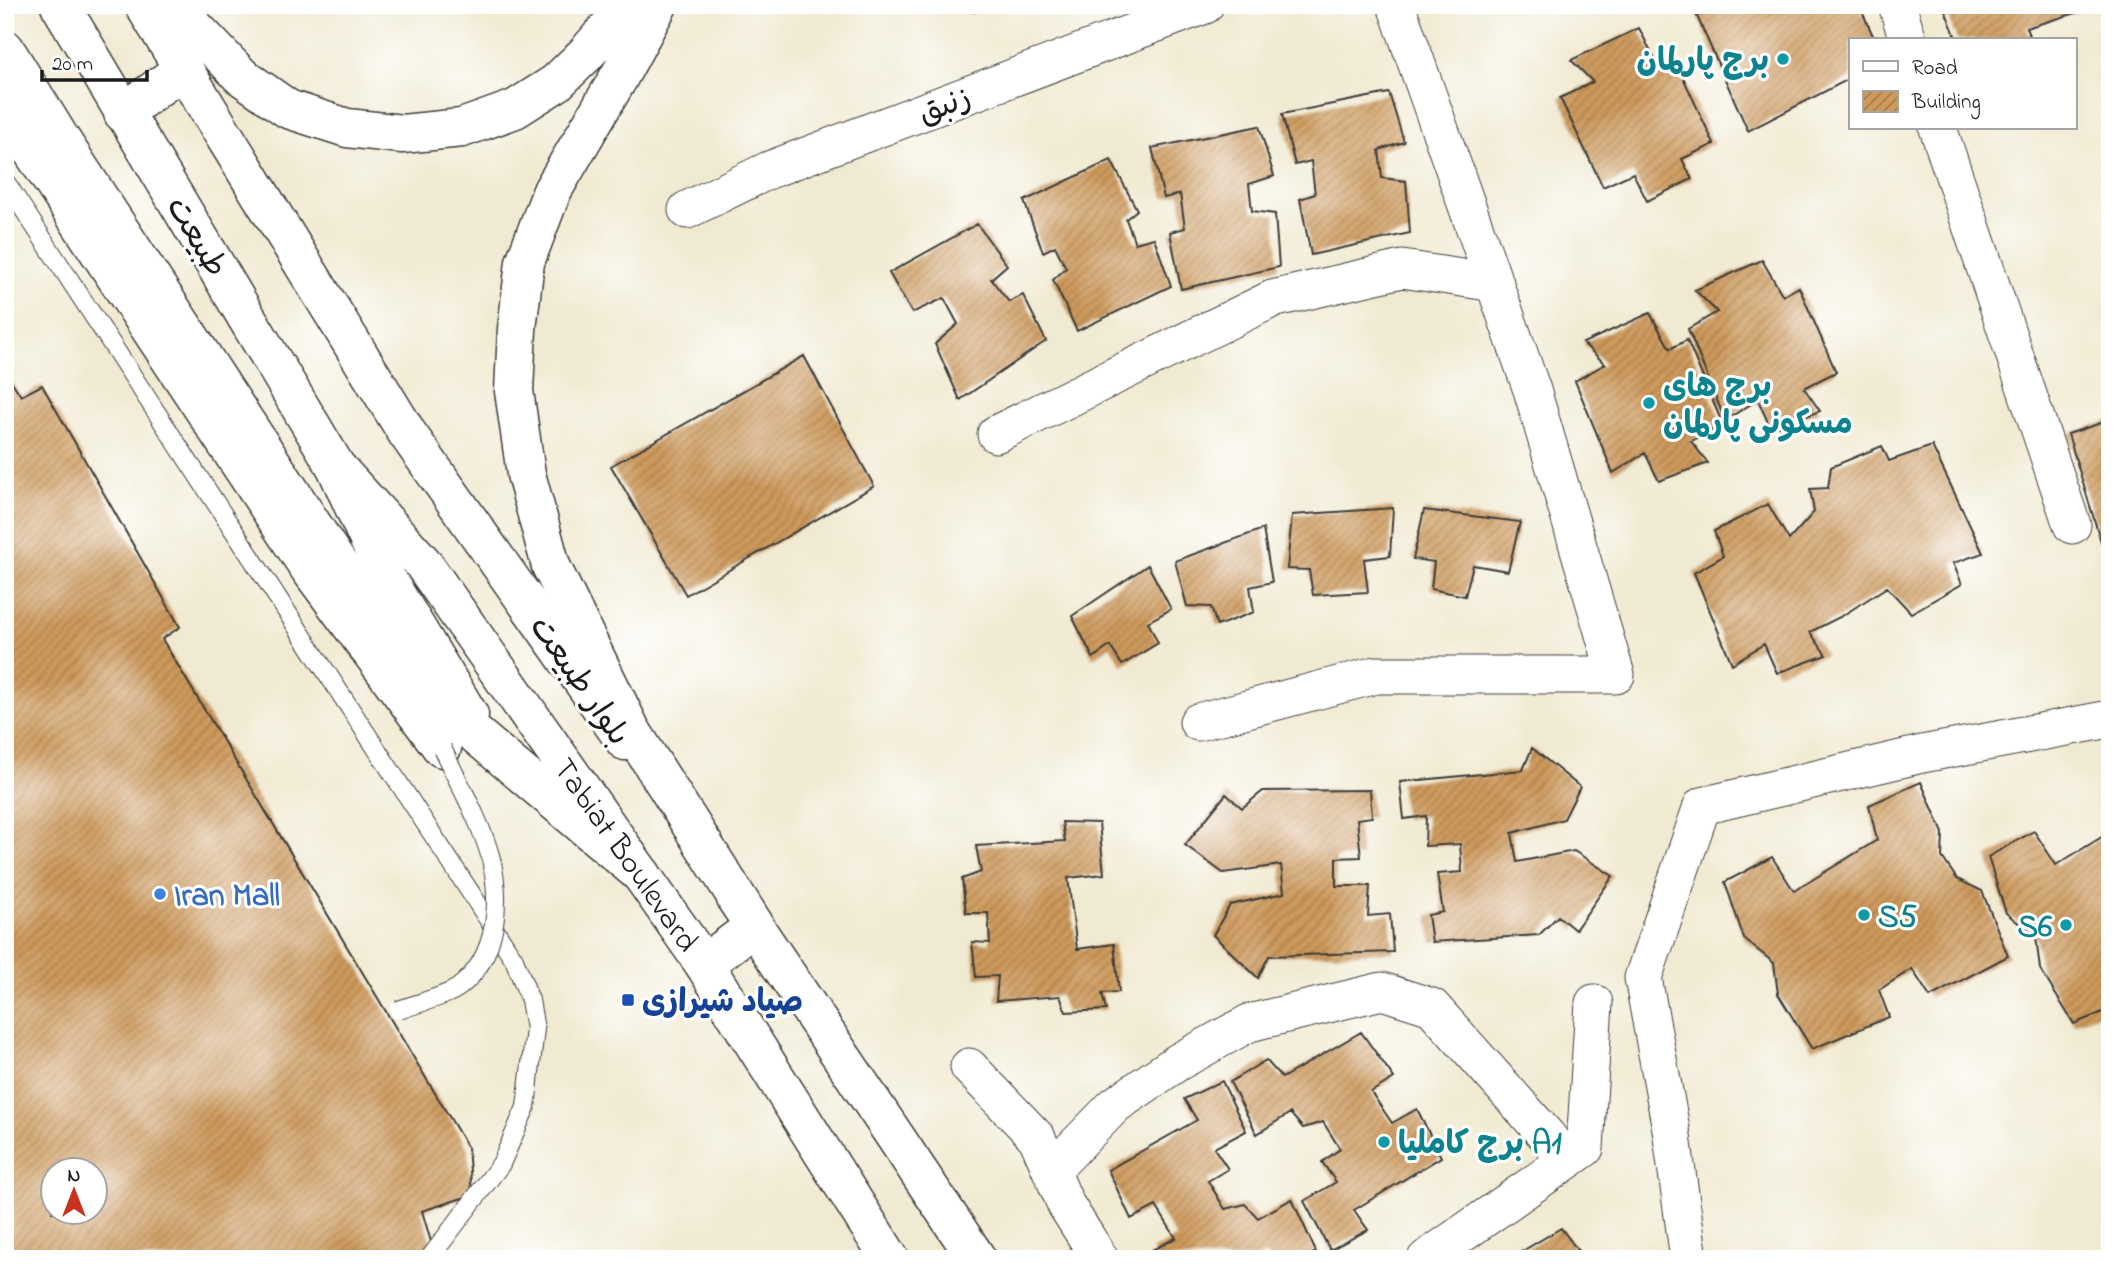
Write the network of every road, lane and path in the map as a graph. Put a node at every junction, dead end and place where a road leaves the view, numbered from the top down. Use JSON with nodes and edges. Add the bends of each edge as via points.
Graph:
{"nodes":[{"id":1,"x":60,"y":5,"type":"edge"},
{"id":2,"x":144,"y":5,"type":"edge"},
{"id":3,"x":173,"y":5,"type":"edge"},
{"id":4,"x":628,"y":5,"type":"edge"},
{"id":5,"x":658,"y":5,"type":"edge"},
{"id":6,"x":1205,"y":5,"type":"edge"},
{"id":7,"x":1396,"y":5,"type":"edge"},
{"id":8,"x":1897,"y":5,"type":"edge"},
{"id":9,"x":1907,"y":38,"type":"edge"},
{"id":10,"x":5,"y":49,"type":"edge"},
{"id":11,"x":183,"y":71,"type":"junction"},
{"id":12,"x":5,"y":110,"type":"edge"},
{"id":13,"x":123,"y":113,"type":"junction"},
{"id":14,"x":1939,"y":130,"type":"edge"},
{"id":15,"x":5,"y":181,"type":"edge"},
{"id":16,"x":687,"y":210,"type":"dead end"},
{"id":17,"x":1495,"y":283,"type":"junction"},
{"id":18,"x":996,"y":435,"type":"dead end"},
{"id":19,"x":336,"y":467,"type":"junction"},
{"id":20,"x":2072,"y":525,"type":"dead end"},
{"id":21,"x":2110,"y":719,"type":"edge"},
{"id":22,"x":1198,"y":722,"type":"dead end"},
{"id":23,"x":485,"y":743,"type":"junction"},
{"id":24,"x":442,"y":747,"type":"joint"},
{"id":25,"x":642,"y":875,"type":"junction"},
{"id":26,"x":755,"y":926,"type":"junction"},
{"id":27,"x":704,"y":964,"type":"junction"},
{"id":28,"x":1594,"y":1003,"type":"dead end"},
{"id":29,"x":399,"y":1010,"type":"dead end"},
{"id":30,"x":970,"y":1067,"type":"dead end"},
{"id":31,"x":1566,"y":1161,"type":"junction"},
{"id":32,"x":1051,"y":1171,"type":"junction"},
{"id":33,"x":429,"y":1259,"type":"edge"},
{"id":34,"x":890,"y":1259,"type":"edge"},
{"id":35,"x":977,"y":1259,"type":"edge"},
{"id":36,"x":1100,"y":1259,"type":"edge"},
{"id":37,"x":1426,"y":1259,"type":"edge"},
{"id":38,"x":1689,"y":1259,"type":"edge"}],
"edges":[{"from":1,"to":13,"type":"main road","name":"طبیعت"},
{"from":2,"to":11,"type":"main road","name":"بلوار طبیعت"},
{"from":3,"to":4,"type":"main road","via":[[241,76],[288,108],[347,128],[402,134],[461,128],[515,108],[556,83]]},
{"from":5,"to":26,"type":"main road","via":[[552,191],[525,262],[514,391],[526,474],[551,566],[631,730]]},
{"from":6,"to":16,"type":"street","name":"زنبق","via":[[769,170]]},
{"from":7,"to":17,"type":"street"},
{"from":8,"to":9,"type":"street"},
{"from":10,"to":23,"type":"main road","via":[[417,685]]},
{"from":11,"to":13,"type":"main road"},
{"from":11,"to":26,"type":"main road","name":"بلوار طبیعت","via":[[407,433]]},
{"from":12,"to":24,"type":"main road","via":[[309,568]]},
{"from":13,"to":19,"type":"main road","name":"طبیعت"},
{"from":14,"to":20,"type":"street"},
{"from":15,"to":33,"type":"lane","via":[[514,958],[530,1000],[535,1030],[526,1107],[501,1164]]},
{"from":17,"to":18,"type":"street","via":[[1402,269],[1272,299]]},
{"from":17,"to":22,"type":"street","via":[[1532,390],[1616,675],[1376,675]]},
{"from":19,"to":23,"type":"main road","via":[[386,578]]},
{"from":19,"to":25,"type":"main road","name":"Tabiat Boulevard","via":[[422,562]]},
{"from":21,"to":38,"type":"street","via":[[1922,754],[1702,806],[1643,978]]},
{"from":23,"to":25,"type":"main road"},
{"from":24,"to":29,"type":"lane","bridge":true,"via":[[490,855],[496,901],[491,943],[479,967],[457,989]]},
{"from":25,"to":27,"type":"main road","name":"Tabiat Boulevard"},
{"from":26,"to":27,"type":"main road"},
{"from":26,"to":35,"type":"main road"},
{"from":27,"to":34,"type":"main road","name":"Tabiat Boulevard"},
{"from":28,"to":31,"type":"street","via":[[1585,1148]]},
{"from":30,"to":32,"type":"street","via":[[1037,1138]]},
{"from":31,"to":32,"type":"street","via":[[1432,1007],[1382,991],[1249,1023],[1178,1062],[1115,1105]]},
{"from":31,"to":37,"type":"street"},
{"from":32,"to":36,"type":"street"}]}
